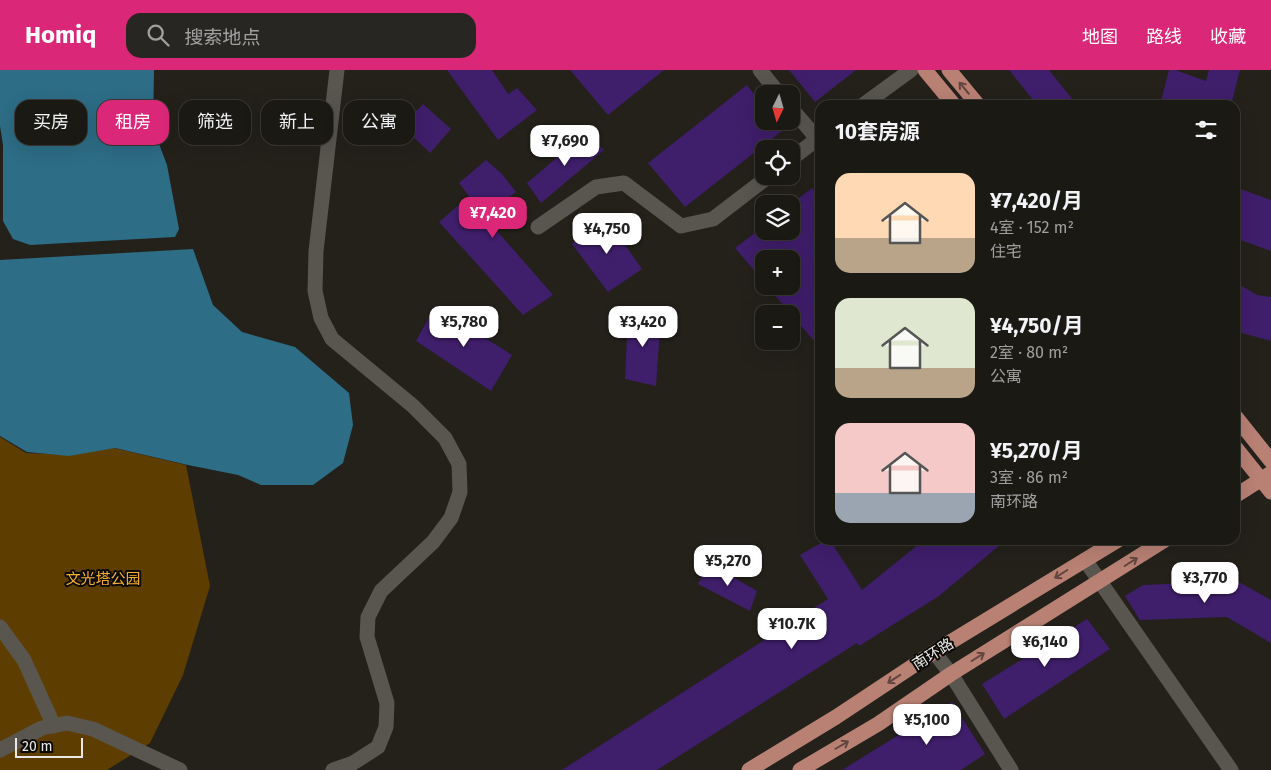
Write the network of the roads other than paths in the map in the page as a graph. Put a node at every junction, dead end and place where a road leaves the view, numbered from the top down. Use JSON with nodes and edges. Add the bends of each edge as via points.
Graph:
{"nodes":[{"id":1,"x":337,"y":70,"type":"edge"},
{"id":2,"x":760,"y":70,"type":"edge"},
{"id":3,"x":911,"y":70,"type":"edge"},
{"id":4,"x":925,"y":70,"type":"edge"},
{"id":5,"x":950,"y":70,"type":"edge"},
{"id":6,"x":772,"y":85,"type":"edge"},
{"id":7,"x":870,"y":100,"type":"edge"},
{"id":8,"x":950,"y":100,"type":"edge"},
{"id":9,"x":974,"y":100,"type":"edge"},
{"id":10,"x":800,"y":118,"type":"edge"},
{"id":11,"x":815,"y":135,"type":"edge"},
{"id":12,"x":815,"y":142,"type":"edge"},
{"id":13,"x":800,"y":153,"type":"edge"},
{"id":14,"x":756,"y":185,"type":"edge"},
{"id":15,"x":538,"y":227,"type":"dead end"},
{"id":16,"x":1240,"y":421,"type":"edge"},
{"id":17,"x":1269,"y":453,"type":"edge"},
{"id":18,"x":1241,"y":466,"type":"edge"},
{"id":19,"x":1266,"y":476,"type":"edge"},
{"id":20,"x":1271,"y":492,"type":"edge"},
{"id":21,"x":1240,"y":493,"type":"edge"},
{"id":22,"x":1110,"y":545,"type":"edge"},
{"id":23,"x":1157,"y":545,"type":"edge"},
{"id":24,"x":1085,"y":560,"type":"junction"},
{"id":25,"x":1100,"y":581,"type":"junction"},
{"id":26,"x":0,"y":628,"type":"edge"},
{"id":27,"x":934,"y":652,"type":"junction"},
{"id":28,"x":951,"y":674,"type":"junction"},
{"id":29,"x":54,"y":726,"type":"junction"},
{"id":30,"x":0,"y":750,"type":"edge"},
{"id":31,"x":180,"y":770,"type":"edge"},
{"id":32,"x":333,"y":770,"type":"edge"},
{"id":33,"x":749,"y":770,"type":"edge"},
{"id":34,"x":800,"y":770,"type":"edge"},
{"id":35,"x":1011,"y":770,"type":"edge"},
{"id":36,"x":1231,"y":770,"type":"edge"}],
"edges":[{"from":1,"to":32,"type":"lane","via":[[316,251],[315,291],[321,318],[332,339],[413,406],[445,438],[459,464],[460,492],[451,518],[433,542],[381,591],[368,617],[367,637],[387,703],[386,727],[378,746],[353,763]]},
{"from":2,"to":6,"type":"lane"},
{"from":3,"to":7,"type":"lane"},
{"from":4,"to":8,"type":"main road"},
{"from":9,"to":5,"type":"main road","one_way":true},
{"from":10,"to":11,"type":"lane"},
{"from":12,"to":13,"type":"lane"},
{"from":14,"to":15,"type":"lane","via":[[713,219],[681,226],[624,183],[596,187]]},
{"from":16,"to":17,"type":"main road"},
{"from":17,"to":18,"type":"main road"},
{"from":18,"to":19,"type":"main road"},
{"from":19,"to":20,"type":"main road"},
{"from":19,"to":21,"type":"main road"},
{"from":22,"to":24,"type":"main road","name":"南环路"},
{"from":25,"to":23,"type":"main road","name":"南环路","one_way":true},
{"from":24,"to":25,"type":"lane"},
{"from":24,"to":27,"type":"main road","name":"南环路","one_way":true},
{"from":28,"to":25,"type":"main road","name":"南环路","one_way":true},
{"from":25,"to":36,"type":"lane"},
{"from":26,"to":29,"type":"lane","via":[[24,660]]},
{"from":27,"to":28,"type":"lane"},
{"from":27,"to":33,"type":"main road","name":"南环路","one_way":true},
{"from":34,"to":28,"type":"main road","name":"南环路","one_way":true,"via":[[878,724]]},
{"from":28,"to":35,"type":"lane"},
{"from":29,"to":30,"type":"lane","via":[[42,728]]},
{"from":29,"to":31,"type":"lane","via":[[67,723],[94,729]]}]}
